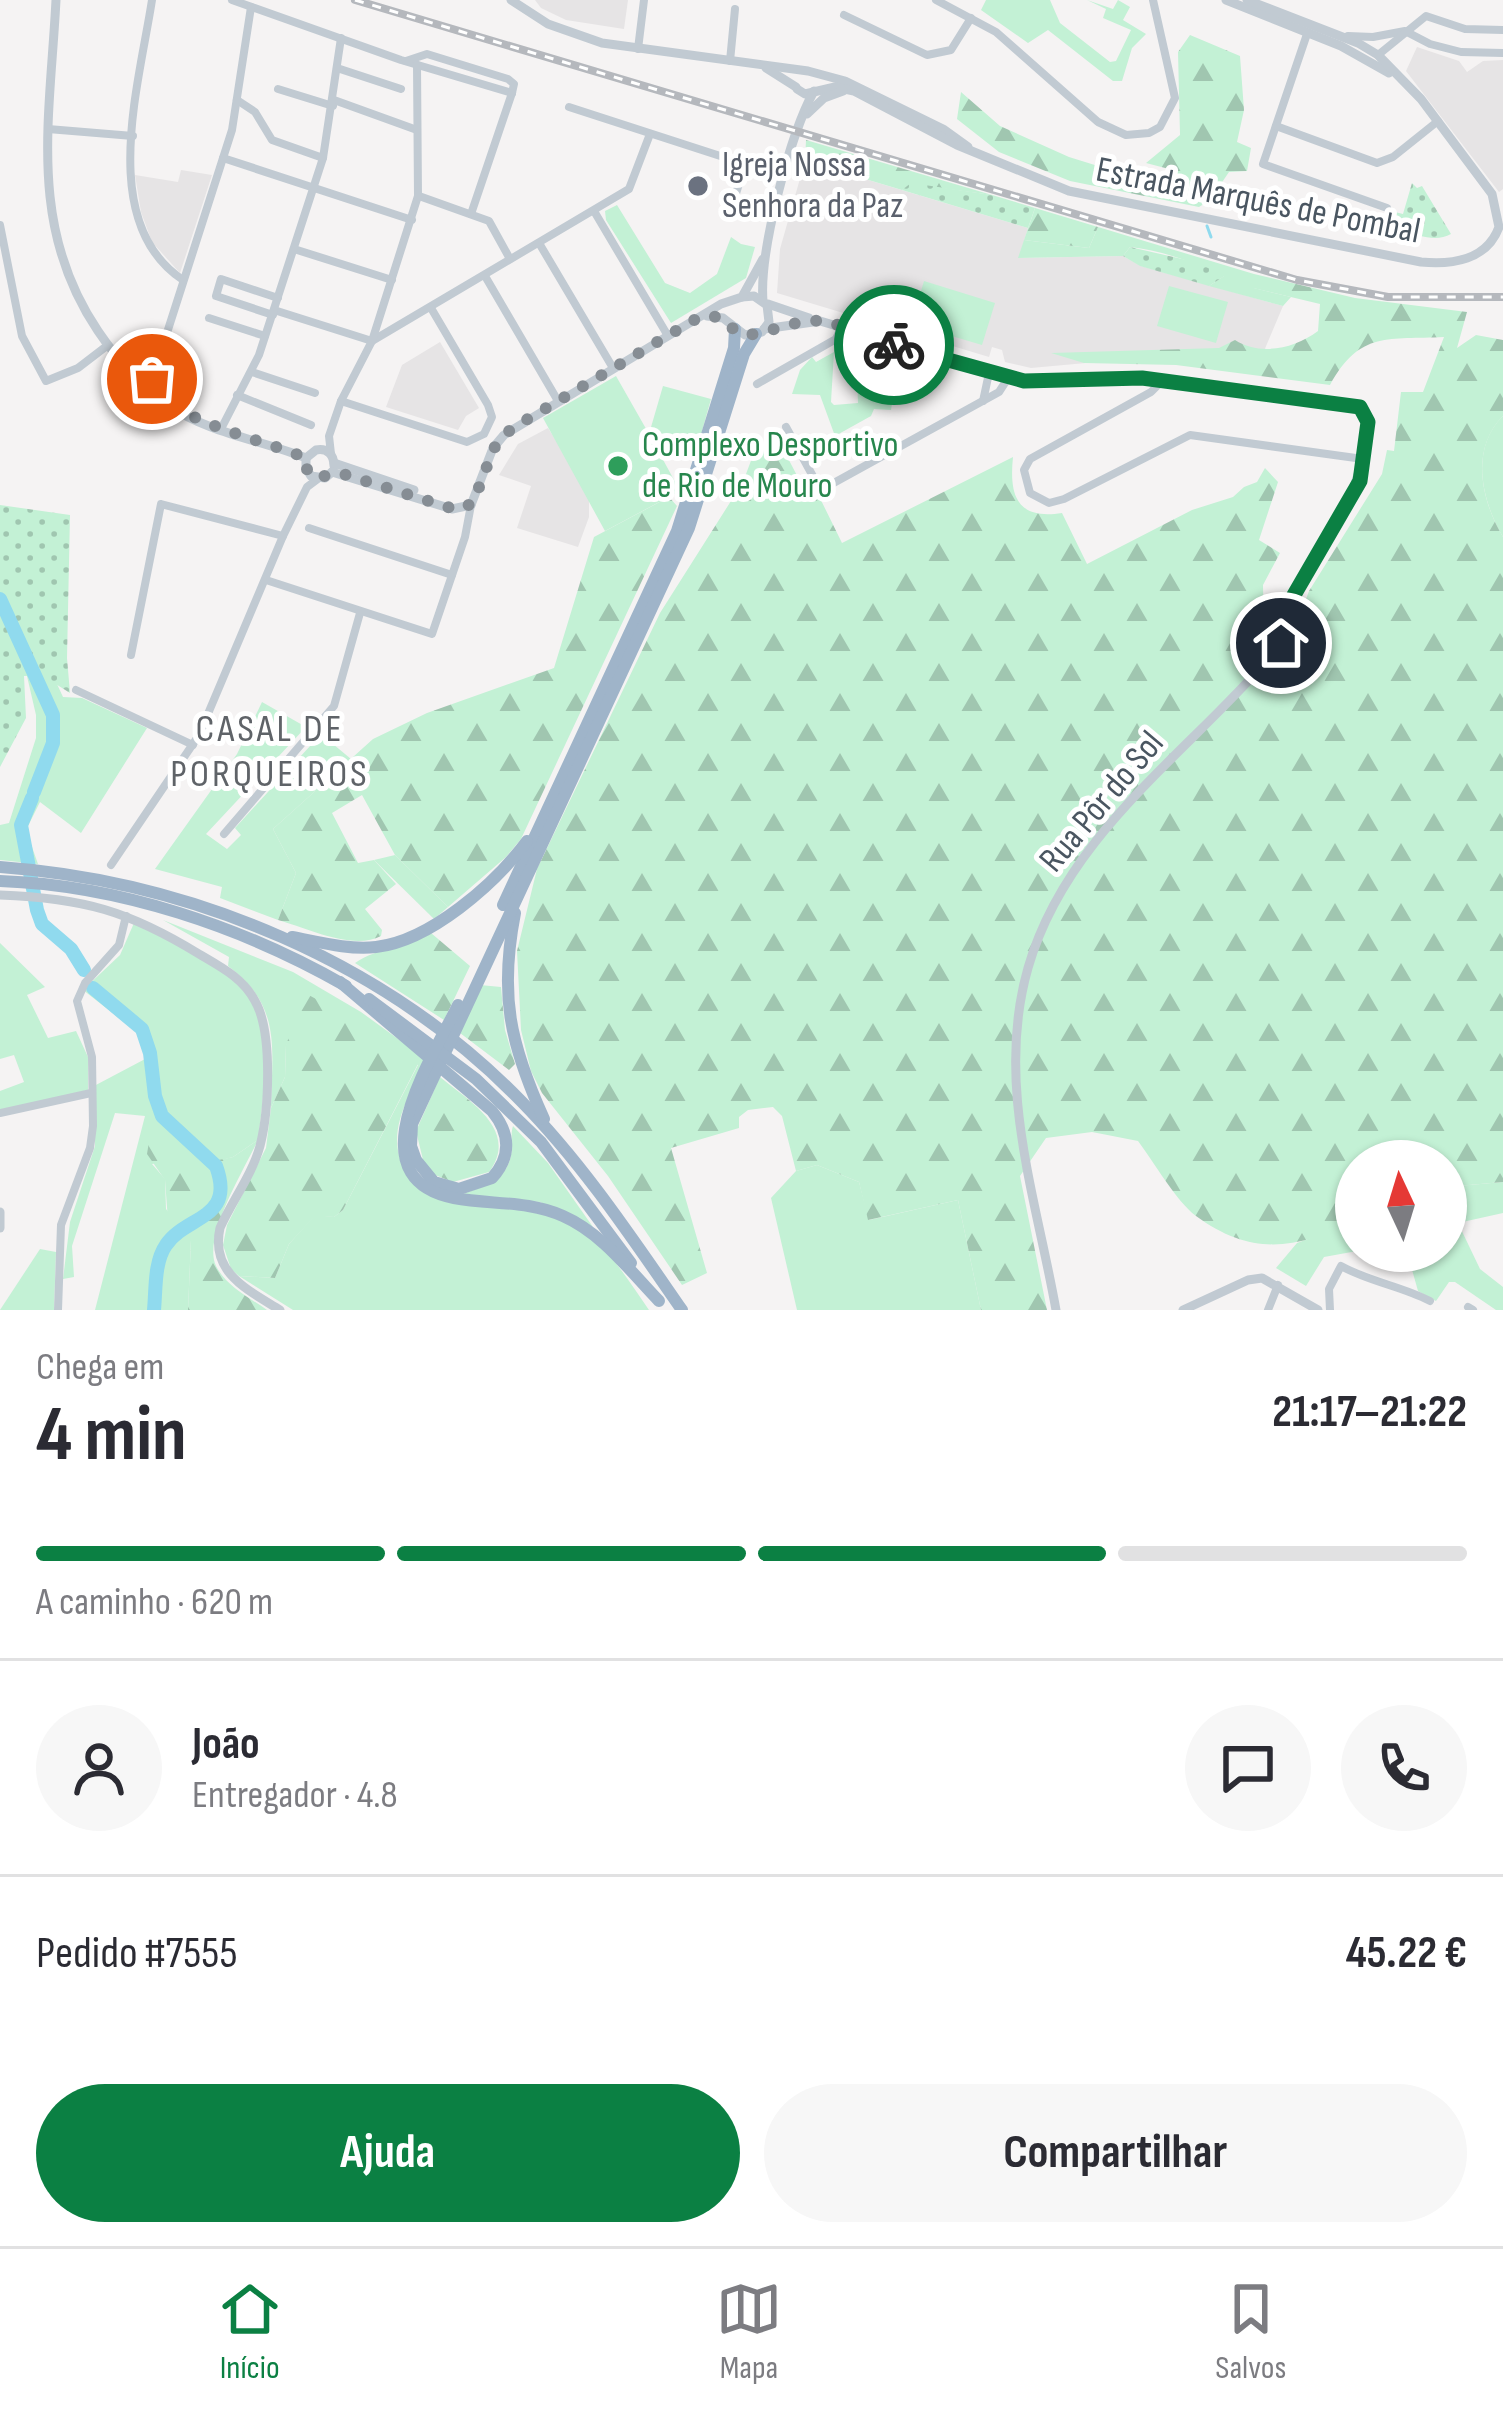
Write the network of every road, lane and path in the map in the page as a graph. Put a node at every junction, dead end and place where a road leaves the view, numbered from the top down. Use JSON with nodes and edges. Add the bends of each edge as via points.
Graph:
{"nodes":[{"id":1,"x":56,"y":0,"type":"edge"},
{"id":2,"x":152,"y":0,"type":"edge"},
{"id":3,"x":232,"y":0,"type":"edge"},
{"id":4,"x":511,"y":0,"type":"edge"},
{"id":5,"x":644,"y":0,"type":"edge"},
{"id":6,"x":936,"y":0,"type":"edge"},
{"id":7,"x":1153,"y":0,"type":"edge"},
{"id":8,"x":1226,"y":0,"type":"edge"},
{"id":9,"x":1247,"y":0,"type":"edge"},
{"id":10,"x":1285,"y":0,"type":"edge"},
{"id":11,"x":250,"y":7,"type":"junction"},
{"id":12,"x":735,"y":9,"type":"dead end"},
{"id":13,"x":1274,"y":12,"type":"edge"},
{"id":14,"x":844,"y":15,"type":"dead end"},
{"id":15,"x":971,"y":17,"type":"junction"},
{"id":16,"x":1503,"y":30,"type":"edge"},
{"id":17,"x":1405,"y":31,"type":"junction"},
{"id":18,"x":1307,"y":34,"type":"junction"},
{"id":19,"x":1340,"y":35,"type":"junction"},
{"id":20,"x":1384,"y":35,"type":"junction"},
{"id":21,"x":340,"y":38,"type":"junction"},
{"id":22,"x":1388,"y":47,"type":"junction"},
{"id":23,"x":638,"y":50,"type":"junction"},
{"id":24,"x":1503,"y":53,"type":"edge"},
{"id":25,"x":1374,"y":56,"type":"junction"},
{"id":26,"x":405,"y":61,"type":"junction"},
{"id":27,"x":730,"y":61,"type":"junction"},
{"id":28,"x":417,"y":65,"type":"junction"},
{"id":29,"x":762,"y":65,"type":"junction"},
{"id":30,"x":337,"y":68,"type":"junction"},
{"id":31,"x":809,"y":72,"type":"junction"},
{"id":32,"x":1404,"y":82,"type":"junction"},
{"id":33,"x":797,"y":88,"type":"junction"},
{"id":34,"x":278,"y":89,"type":"dead end"},
{"id":35,"x":401,"y":89,"type":"dead end"},
{"id":36,"x":850,"y":90,"type":"junction"},
{"id":37,"x":815,"y":91,"type":"junction"},
{"id":38,"x":512,"y":94,"type":"junction"},
{"id":39,"x":238,"y":100,"type":"junction"},
{"id":40,"x":333,"y":103,"type":"junction"},
{"id":41,"x":568,"y":107,"type":"dead end"},
{"id":42,"x":801,"y":118,"type":"junction"},
{"id":43,"x":1438,"y":121,"type":"junction"},
{"id":44,"x":1276,"y":126,"type":"junction"},
{"id":45,"x":48,"y":129,"type":"junction"},
{"id":46,"x":417,"y":130,"type":"junction"},
{"id":47,"x":650,"y":134,"type":"junction"},
{"id":48,"x":133,"y":136,"type":"junction"},
{"id":49,"x":968,"y":147,"type":"junction"},
{"id":50,"x":223,"y":158,"type":"junction"},
{"id":51,"x":323,"y":158,"type":"junction"},
{"id":52,"x":314,"y":189,"type":"junction"},
{"id":53,"x":418,"y":196,"type":"junction"},
{"id":54,"x":734,"y":200,"type":"dead end"},
{"id":55,"x":1387,"y":208,"type":"dead end"},
{"id":56,"x":593,"y":211,"type":"junction"},
{"id":57,"x":471,"y":214,"type":"junction"},
{"id":58,"x":412,"y":220,"type":"junction"},
{"id":59,"x":0,"y":225,"type":"edge"},
{"id":60,"x":539,"y":243,"type":"junction"},
{"id":61,"x":294,"y":249,"type":"junction"},
{"id":62,"x":510,"y":259,"type":"junction"},
{"id":63,"x":763,"y":259,"type":"junction"},
{"id":64,"x":484,"y":276,"type":"junction"},
{"id":65,"x":183,"y":280,"type":"junction"},
{"id":66,"x":392,"y":280,"type":"junction"},
{"id":67,"x":278,"y":298,"type":"junction"},
{"id":68,"x":740,"y":299,"type":"junction"},
{"id":69,"x":764,"y":302,"type":"junction"},
{"id":70,"x":431,"y":308,"type":"junction"},
{"id":71,"x":273,"y":312,"type":"junction"},
{"id":72,"x":701,"y":316,"type":"junction"},
{"id":73,"x":209,"y":318,"type":"dead end"},
{"id":74,"x":820,"y":321,"type":"junction"},
{"id":75,"x":733,"y":326,"type":"junction"},
{"id":76,"x":842,"y":328,"type":"junction"},
{"id":77,"x":760,"y":332,"type":"junction"},
{"id":78,"x":668,"y":335,"type":"junction"},
{"id":79,"x":265,"y":336,"type":"junction"},
{"id":80,"x":372,"y":341,"type":"junction"},
{"id":81,"x":108,"y":345,"type":"junction"},
{"id":82,"x":613,"y":368,"type":"junction"},
{"id":83,"x":252,"y":372,"type":"junction"},
{"id":84,"x":989,"y":373,"type":"junction"},
{"id":85,"x":1130,"y":377,"type":"junction"},
{"id":86,"x":1008,"y":378,"type":"junction"},
{"id":87,"x":1163,"y":381,"type":"junction"},
{"id":88,"x":757,"y":384,"type":"dead end"},
{"id":89,"x":149,"y":389,"type":"junction"},
{"id":90,"x":315,"y":393,"type":"dead end"},
{"id":91,"x":237,"y":395,"type":"junction"},
{"id":92,"x":341,"y":401,"type":"junction"},
{"id":93,"x":558,"y":401,"type":"junction"},
{"id":94,"x":982,"y":402,"type":"junction"},
{"id":95,"x":1128,"y":404,"type":"junction"},
{"id":96,"x":311,"y":425,"type":"dead end"},
{"id":97,"x":785,"y":427,"type":"dead end"},
{"id":98,"x":221,"y":430,"type":"junction"},
{"id":99,"x":306,"y":458,"type":"junction"},
{"id":100,"x":1363,"y":459,"type":"junction"},
{"id":101,"x":333,"y":463,"type":"junction"},
{"id":102,"x":313,"y":475,"type":"junction"},
{"id":103,"x":471,"y":506,"type":"junction"},
{"id":104,"x":309,"y":528,"type":"dead end"},
{"id":105,"x":283,"y":536,"type":"junction"},
{"id":106,"x":452,"y":575,"type":"junction"},
{"id":107,"x":266,"y":580,"type":"junction"},
{"id":108,"x":360,"y":613,"type":"junction"},
{"id":109,"x":131,"y":655,"type":"dead end"},
{"id":110,"x":76,"y":691,"type":"dead end"},
{"id":111,"x":193,"y":745,"type":"junction"},
{"id":112,"x":539,"y":826,"type":"junction"},
{"id":113,"x":224,"y":834,"type":"dead end"},
{"id":114,"x":111,"y":866,"type":"dead end"},
{"id":115,"x":5,"y":875,"type":"edge"},
{"id":116,"x":56,"y":886,"type":"junction"},
{"id":117,"x":520,"y":888,"type":"junction"},
{"id":118,"x":0,"y":895,"type":"edge"},
{"id":119,"x":126,"y":914,"type":"junction"},
{"id":120,"x":275,"y":934,"type":"junction"},
{"id":121,"x":340,"y":982,"type":"junction"},
{"id":122,"x":459,"y":1012,"type":"junction"},
{"id":123,"x":430,"y":1073,"type":"junction"},
{"id":124,"x":91,"y":1093,"type":"junction"},
{"id":125,"x":0,"y":1113,"type":"edge"},
{"id":126,"x":549,"y":1131,"type":"junction"},
{"id":127,"x":0,"y":1212,"type":"edge"},
{"id":128,"x":0,"y":1228,"type":"edge"},
{"id":129,"x":1278,"y":1285,"type":"junction"},
{"id":130,"x":1430,"y":1301,"type":"dead end"},
{"id":131,"x":662,"y":1306,"type":"edge"},
{"id":132,"x":58,"y":1310,"type":"edge"},
{"id":133,"x":280,"y":1310,"type":"edge"},
{"id":134,"x":682,"y":1310,"type":"edge"},
{"id":135,"x":1056,"y":1310,"type":"edge"},
{"id":136,"x":1183,"y":1310,"type":"edge"},
{"id":137,"x":1268,"y":1310,"type":"edge"},
{"id":138,"x":1318,"y":1310,"type":"edge"},
{"id":139,"x":1330,"y":1310,"type":"edge"}],
"edges":[{"from":1,"to":45,"type":"street"},
{"from":2,"to":48,"type":"street"},
{"from":3,"to":11,"type":"street"},
{"from":4,"to":23,"type":"street","name":"Estrada Marquês de Pombal","via":[[561,31]]},
{"from":5,"to":23,"type":"street"},
{"from":6,"to":15,"type":"street"},
{"from":7,"to":15,"type":"street","via":[[1174,98],[1160,127],[1138,135],[1098,122]]},
{"from":8,"to":13,"type":"street","name":"Estrada Marquês de Pombal"},
{"from":9,"to":13,"type":"street","name":"Estrada Marquês de Pombal"},
{"from":10,"to":13,"type":"street"},
{"from":11,"to":21,"type":"street"},
{"from":11,"to":39,"type":"street"},
{"from":12,"to":27,"type":"street"},
{"from":13,"to":18,"type":"street","name":"Estrada Marquês de Pombal"},
{"from":13,"to":19,"type":"street","name":"Estrada Marquês de Pombal"},
{"from":14,"to":15,"type":"street","via":[[927,55],[951,50]]},
{"from":16,"to":17,"type":"street","via":[[1426,16]]},
{"from":17,"to":20,"type":"street"},
{"from":17,"to":22,"type":"street"},
{"from":17,"to":24,"type":"street","via":[[1460,52]]},
{"from":18,"to":25,"type":"street","name":"Estrada Marquês de Pombal"},
{"from":18,"to":44,"type":"street"},
{"from":19,"to":20,"type":"street"},
{"from":19,"to":25,"type":"street","name":"Estrada Marquês de Pombal"},
{"from":20,"to":25,"type":"street"},
{"from":21,"to":26,"type":"street"},
{"from":21,"to":30,"type":"street"},
{"from":22,"to":25,"type":"street"},
{"from":22,"to":32,"type":"street","name":"Estrada Marquês de Pombal"},
{"from":23,"to":27,"type":"street","name":"Estrada Marquês de Pombal"},
{"from":25,"to":32,"type":"street","name":"Estrada Marquês de Pombal"},
{"from":26,"to":28,"type":"street"},
{"from":26,"to":38,"type":"street","via":[[427,54],[451,61],[508,79]]},
{"from":27,"to":29,"type":"street","name":"Estrada Marquês de Pombal"},
{"from":28,"to":38,"type":"street"},
{"from":28,"to":46,"type":"street"},
{"from":29,"to":31,"type":"street","name":"Estrada Marquês de Pombal"},
{"from":29,"to":33,"type":"street"},
{"from":30,"to":35,"type":"street"},
{"from":30,"to":40,"type":"street"},
{"from":31,"to":33,"type":"street","via":[[796,79]]},
{"from":31,"to":37,"type":"street"},
{"from":31,"to":49,"type":"street","name":"Estrada Marquês de Pombal","via":[[859,86]]},
{"from":32,"to":43,"type":"street","name":"Estrada Marquês de Pombal"},
{"from":33,"to":37,"type":"street"},
{"from":33,"to":42,"type":"street"},
{"from":34,"to":40,"type":"street"},
{"from":36,"to":37,"type":"street","name":"Estrada Marquês de Pombal"},
{"from":36,"to":42,"type":"street"},
{"from":36,"to":49,"type":"street","name":"Estrada Marquês de Pombal"},
{"from":37,"to":42,"type":"street"},
{"from":38,"to":57,"type":"street"},
{"from":39,"to":50,"type":"street"},
{"from":39,"to":51,"type":"street","via":[[272,140]]},
{"from":40,"to":46,"type":"street"},
{"from":40,"to":51,"type":"street"},
{"from":41,"to":47,"type":"street"},
{"from":42,"to":63,"type":"street"},
{"from":43,"to":44,"type":"street","via":[[1378,163]]},
{"from":43,"to":49,"type":"street","name":"Estrada Marquês de Pombal","via":[[1492,194],[1499,220],[1488,246],[1441,264],[1085,196]]},
{"from":44,"to":55,"type":"street","via":[[1263,164]]},
{"from":45,"to":48,"type":"street"},
{"from":45,"to":81,"type":"street","via":[[56,243],[81,306]]},
{"from":46,"to":53,"type":"street"},
{"from":47,"to":54,"type":"street","via":[[745,164]]},
{"from":47,"to":56,"type":"street","via":[[629,189]]},
{"from":48,"to":65,"type":"street","via":[[134,210],[164,268]]},
{"from":50,"to":52,"type":"street"},
{"from":50,"to":65,"type":"street"},
{"from":51,"to":52,"type":"street"},
{"from":52,"to":58,"type":"street"},
{"from":52,"to":61,"type":"street"},
{"from":53,"to":57,"type":"street"},
{"from":53,"to":58,"type":"street"},
{"from":56,"to":60,"type":"street"},
{"from":56,"to":78,"type":"street"},
{"from":57,"to":62,"type":"street","via":[[489,221]]},
{"from":58,"to":66,"type":"street"},
{"from":59,"to":81,"type":"street","via":[[22,336],[46,381]]},
{"from":60,"to":62,"type":"street"},
{"from":60,"to":82,"type":"street"},
{"from":61,"to":66,"type":"street"},
{"from":61,"to":67,"type":"street"},
{"from":62,"to":64,"type":"street"},
{"from":63,"to":68,"type":"street"},
{"from":63,"to":69,"type":"street"},
{"from":64,"to":70,"type":"street"},
{"from":64,"to":93,"type":"street"},
{"from":65,"to":89,"type":"street"},
{"from":66,"to":80,"type":"street"},
{"from":67,"to":71,"type":"street"},
{"from":67,"to":71,"type":"street","via":[[221,279],[216,296]]},
{"from":68,"to":69,"type":"street"},
{"from":68,"to":72,"type":"street"},
{"from":68,"to":75,"type":"street"},
{"from":69,"to":74,"type":"street"},
{"from":69,"to":77,"type":"street","via":[[770,316]]},
{"from":70,"to":80,"type":"street"},
{"from":70,"to":92,"type":"street","via":[[488,405],[484,434],[467,442]]},
{"from":71,"to":79,"type":"street"},
{"from":71,"to":80,"type":"street"},
{"from":72,"to":75,"type":"street"},
{"from":72,"to":78,"type":"street"},
{"from":73,"to":79,"type":"street"},
{"from":74,"to":76,"type":"street"},
{"from":74,"to":77,"type":"street"},
{"from":75,"to":77,"type":"street","via":[[745,335]]},
{"from":75,"to":112,"type":"highway","via":[[734,348],[676,531]]},
{"from":76,"to":84,"type":"street"},
{"from":76,"to":88,"type":"street","via":[[836,340]]},
{"from":77,"to":117,"type":"highway","via":[[744,354],[689,528]]},
{"from":78,"to":82,"type":"street"},
{"from":79,"to":83,"type":"street"},
{"from":80,"to":92,"type":"street"},
{"from":81,"to":89,"type":"street"},
{"from":82,"to":93,"type":"street"},
{"from":83,"to":90,"type":"street"},
{"from":83,"to":91,"type":"street"},
{"from":84,"to":86,"type":"street"},
{"from":84,"to":94,"type":"street"},
{"from":85,"to":86,"type":"street"},
{"from":85,"to":87,"type":"street"},
{"from":85,"to":95,"type":"street"},
{"from":86,"to":94,"type":"street"},
{"from":87,"to":95,"type":"street"},
{"from":87,"to":100,"type":"street","via":[[1360,407],[1368,422]]},
{"from":89,"to":98,"type":"street"},
{"from":91,"to":96,"type":"street"},
{"from":91,"to":98,"type":"street"},
{"from":92,"to":101,"type":"street","via":[[329,436]]},
{"from":93,"to":103,"type":"street","via":[[498,441]]},
{"from":94,"to":97,"type":"street","via":[[826,485],[815,480]]},
{"from":95,"to":100,"type":"street","via":[[1030,459],[1030,493],[1064,500],[1190,435]]},
{"from":98,"to":99,"type":"street"},
{"from":99,"to":101,"type":"street","via":[[320,449]]},
{"from":99,"to":102,"type":"street"},
{"from":100,"to":135,"type":"street","name":"Rua Pôr do Sol","via":[[1354,494],[1294,595],[1281,643],[1093,843],[1059,892],[1029,964],[1014,1079]]},
{"from":101,"to":102,"type":"street"},
{"from":101,"to":103,"type":"street"},
{"from":102,"to":105,"type":"street"},
{"from":103,"to":106,"type":"street"},
{"from":104,"to":106,"type":"street"},
{"from":105,"to":107,"type":"street"},
{"from":105,"to":109,"type":"street","via":[[161,504]]},
{"from":106,"to":108,"type":"street","via":[[433,634]]},
{"from":107,"to":108,"type":"street"},
{"from":107,"to":111,"type":"street"},
{"from":108,"to":113,"type":"street","via":[[334,706]]},
{"from":110,"to":111,"type":"street"},
{"from":111,"to":114,"type":"street"},
{"from":112,"to":120,"type":"highway","via":[[476,892],[409,939],[357,948]]},
{"from":112,"to":122,"type":"highway"},
{"from":115,"to":116,"type":"highway"},
{"from":116,"to":118,"type":"street"},
{"from":116,"to":119,"type":"street"},
{"from":116,"to":120,"type":"highway","via":[[158,894]]},
{"from":116,"to":121,"type":"highway","via":[[190,916]]},
{"from":117,"to":122,"type":"highway"},
{"from":117,"to":126,"type":"highway","via":[[507,956],[508,1014]]},
{"from":119,"to":124,"type":"street","via":[[119,945],[85,983],[77,1007],[92,1058]]},
{"from":119,"to":133,"type":"street","via":[[232,974],[262,1017],[262,1137],[217,1244],[230,1275]]},
{"from":120,"to":126,"type":"highway","via":[[431,1024]]},
{"from":121,"to":123,"type":"highway","via":[[500,1121],[507,1153],[485,1183],[440,1186],[416,1160],[412,1124]]},
{"from":121,"to":131,"type":"highway","via":[[407,1024],[541,1142]]},
{"from":122,"to":123,"type":"highway"},
{"from":123,"to":131,"type":"highway","via":[[402,1141],[422,1183],[449,1197],[534,1206],[577,1222]]},
{"from":124,"to":125,"type":"street"},
{"from":124,"to":132,"type":"street","via":[[90,1148],[62,1225]]},
{"from":126,"to":134,"type":"highway"},
{"from":127,"to":128,"type":"street"},
{"from":129,"to":136,"type":"street","via":[[1248,1280]]},
{"from":129,"to":137,"type":"street"},
{"from":129,"to":138,"type":"street"},
{"from":130,"to":139,"type":"street","via":[[1341,1266],[1329,1289]]}]}
